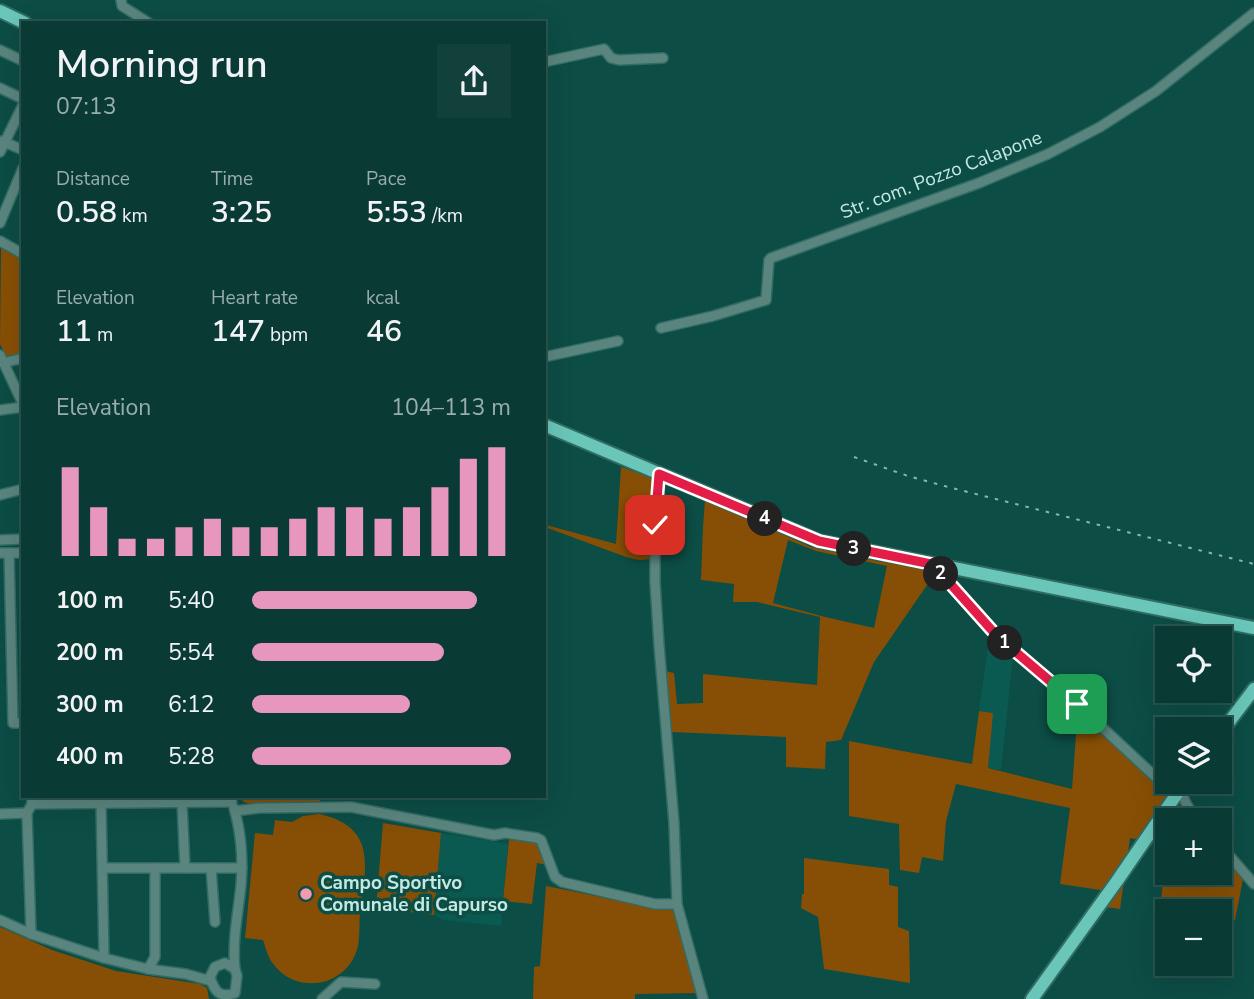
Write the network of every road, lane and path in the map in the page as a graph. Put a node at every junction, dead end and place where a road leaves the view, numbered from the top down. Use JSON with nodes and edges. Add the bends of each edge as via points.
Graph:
{"nodes":[{"id":1,"x":121,"y":0,"type":"edge"},
{"id":2,"x":0,"y":11,"type":"edge"},
{"id":3,"x":1254,"y":13,"type":"edge"},
{"id":4,"x":21,"y":21,"type":"edge"},
{"id":5,"x":146,"y":21,"type":"edge"},
{"id":6,"x":0,"y":50,"type":"edge"},
{"id":7,"x":663,"y":58,"type":"dead end"},
{"id":8,"x":21,"y":60,"type":"edge"},
{"id":9,"x":546,"y":62,"type":"edge"},
{"id":10,"x":0,"y":88,"type":"edge"},
{"id":11,"x":21,"y":98,"type":"edge"},
{"id":12,"x":21,"y":108,"type":"edge"},
{"id":13,"x":2,"y":141,"type":"edge"},
{"id":14,"x":21,"y":149,"type":"edge"},
{"id":15,"x":0,"y":152,"type":"edge"},
{"id":16,"x":21,"y":173,"type":"edge"},
{"id":17,"x":0,"y":223,"type":"edge"},
{"id":18,"x":0,"y":241,"type":"edge"},
{"id":19,"x":21,"y":253,"type":"edge"},
{"id":20,"x":662,"y":328,"type":"dead end"},
{"id":21,"x":618,"y":341,"type":"dead end"},
{"id":22,"x":546,"y":357,"type":"edge"},
{"id":23,"x":21,"y":358,"type":"edge"},
{"id":24,"x":2,"y":359,"type":"edge"},
{"id":25,"x":21,"y":402,"type":"edge"},
{"id":26,"x":21,"y":404,"type":"edge"},
{"id":27,"x":0,"y":410,"type":"edge"},
{"id":28,"x":546,"y":426,"type":"edge"},
{"id":29,"x":659,"y":474,"type":"junction"},
{"id":30,"x":21,"y":490,"type":"edge"},
{"id":31,"x":0,"y":495,"type":"edge"},
{"id":32,"x":21,"y":538,"type":"edge"},
{"id":33,"x":0,"y":540,"type":"edge"},
{"id":34,"x":4,"y":553,"type":"edge"},
{"id":35,"x":936,"y":565,"type":"junction"},
{"id":36,"x":1254,"y":628,"type":"edge"},
{"id":37,"x":21,"y":637,"type":"edge"},
{"id":38,"x":11,"y":638,"type":"junction"},
{"id":39,"x":0,"y":684,"type":"edge"},
{"id":40,"x":12,"y":684,"type":"junction"},
{"id":41,"x":1254,"y":690,"type":"edge"},
{"id":42,"x":1232,"y":718,"type":"edge"},
{"id":43,"x":18,"y":723,"type":"edge"},
{"id":44,"x":1155,"y":776,"type":"edge"},
{"id":45,"x":1183,"y":794,"type":"edge"},
{"id":46,"x":182,"y":802,"type":"junction"},
{"id":47,"x":102,"y":803,"type":"junction"},
{"id":48,"x":233,"y":803,"type":"edge"},
{"id":49,"x":30,"y":804,"type":"edge"},
{"id":50,"x":1169,"y":808,"type":"edge"},
{"id":51,"x":1188,"y":808,"type":"joint"},
{"id":52,"x":0,"y":814,"type":"edge"},
{"id":53,"x":1155,"y":825,"type":"edge"},
{"id":54,"x":1232,"y":859,"type":"edge"},
{"id":55,"x":103,"y":868,"type":"junction"},
{"id":56,"x":155,"y":868,"type":"junction"},
{"id":57,"x":185,"y":868,"type":"junction"},
{"id":58,"x":211,"y":868,"type":"junction"},
{"id":59,"x":242,"y":868,"type":"junction"},
{"id":60,"x":1254,"y":884,"type":"edge"},
{"id":61,"x":677,"y":904,"type":"junction"},
{"id":62,"x":0,"y":920,"type":"edge"},
{"id":63,"x":215,"y":922,"type":"dead end"},
{"id":64,"x":32,"y":933,"type":"junction"},
{"id":65,"x":233,"y":945,"type":"junction"},
{"id":66,"x":104,"y":958,"type":"junction"},
{"id":67,"x":221,"y":964,"type":"junction"},
{"id":68,"x":235,"y":969,"type":"junction"},
{"id":69,"x":148,"y":970,"type":"junction"},
{"id":70,"x":212,"y":970,"type":"junction"},
{"id":71,"x":186,"y":974,"type":"junction"},
{"id":72,"x":375,"y":984,"type":"dead end"},
{"id":73,"x":213,"y":990,"type":"edge"},
{"id":74,"x":228,"y":998,"type":"edge"},
{"id":75,"x":322,"y":999,"type":"edge"},
{"id":76,"x":704,"y":999,"type":"edge"},
{"id":77,"x":1032,"y":999,"type":"edge"}],
"edges":[{"from":1,"to":5,"type":"street","via":[[122,6]]},
{"from":2,"to":4,"type":"main road"},
{"from":3,"to":20,"type":"street","name":"Str. com. Pozzo Calapone","via":[[1156,91],[1100,127],[979,183],[771,258],[766,300]]},
{"from":6,"to":8,"type":"street"},
{"from":7,"to":9,"type":"street","via":[[619,60],[604,49]]},
{"from":10,"to":11,"type":"street"},
{"from":12,"to":13,"type":"street"},
{"from":13,"to":14,"type":"street"},
{"from":13,"to":15,"type":"street"},
{"from":16,"to":17,"type":"street"},
{"from":18,"to":19,"type":"street"},
{"from":21,"to":22,"type":"street"},
{"from":23,"to":24,"type":"street"},
{"from":24,"to":25,"type":"street"},
{"from":26,"to":27,"type":"street"},
{"from":28,"to":29,"type":"main road"},
{"from":29,"to":35,"type":"main road","via":[[819,541]]},
{"from":29,"to":61,"type":"street","via":[[656,594]]},
{"from":30,"to":31,"type":"street"},
{"from":32,"to":33,"type":"street"},
{"from":34,"to":38,"type":"street"},
{"from":35,"to":36,"type":"main road"},
{"from":35,"to":44,"type":"street","via":[[997,636]]},
{"from":37,"to":38,"type":"street"},
{"from":38,"to":40,"type":"street"},
{"from":39,"to":40,"type":"street"},
{"from":40,"to":43,"type":"street"},
{"from":41,"to":42,"type":"main road"},
{"from":45,"to":51,"type":"street"},
{"from":46,"to":47,"type":"street"},
{"from":46,"to":48,"type":"street"},
{"from":46,"to":57,"type":"street"},
{"from":47,"to":49,"type":"street"},
{"from":47,"to":55,"type":"street"},
{"from":48,"to":59,"type":"street"},
{"from":48,"to":61,"type":"street","via":[[259,808],[351,807],[494,835],[537,838],[555,877],[562,882],[655,904]]},
{"from":49,"to":52,"type":"street"},
{"from":49,"to":64,"type":"street"},
{"from":50,"to":51,"type":"street"},
{"from":53,"to":77,"type":"main road"},
{"from":54,"to":60,"type":"street"},
{"from":55,"to":56,"type":"street"},
{"from":55,"to":66,"type":"street"},
{"from":56,"to":57,"type":"street"},
{"from":56,"to":69,"type":"street","via":[[155,957]]},
{"from":57,"to":58,"type":"street"},
{"from":58,"to":59,"type":"street"},
{"from":58,"to":63,"type":"street"},
{"from":59,"to":65,"type":"street"},
{"from":61,"to":76,"type":"street"},
{"from":62,"to":64,"type":"street"},
{"from":64,"to":66,"type":"street"},
{"from":65,"to":67,"type":"street"},
{"from":65,"to":68,"type":"street"},
{"from":66,"to":69,"type":"street"},
{"from":67,"to":68,"type":"street"},
{"from":67,"to":70,"type":"street"},
{"from":68,"to":74,"type":"street","via":[[236,987]]},
{"from":69,"to":71,"type":"street"},
{"from":70,"to":71,"type":"street"},
{"from":70,"to":73,"type":"street"},
{"from":71,"to":73,"type":"street"},
{"from":72,"to":75,"type":"street","via":[[341,982]]},
{"from":73,"to":74,"type":"street"}]}
